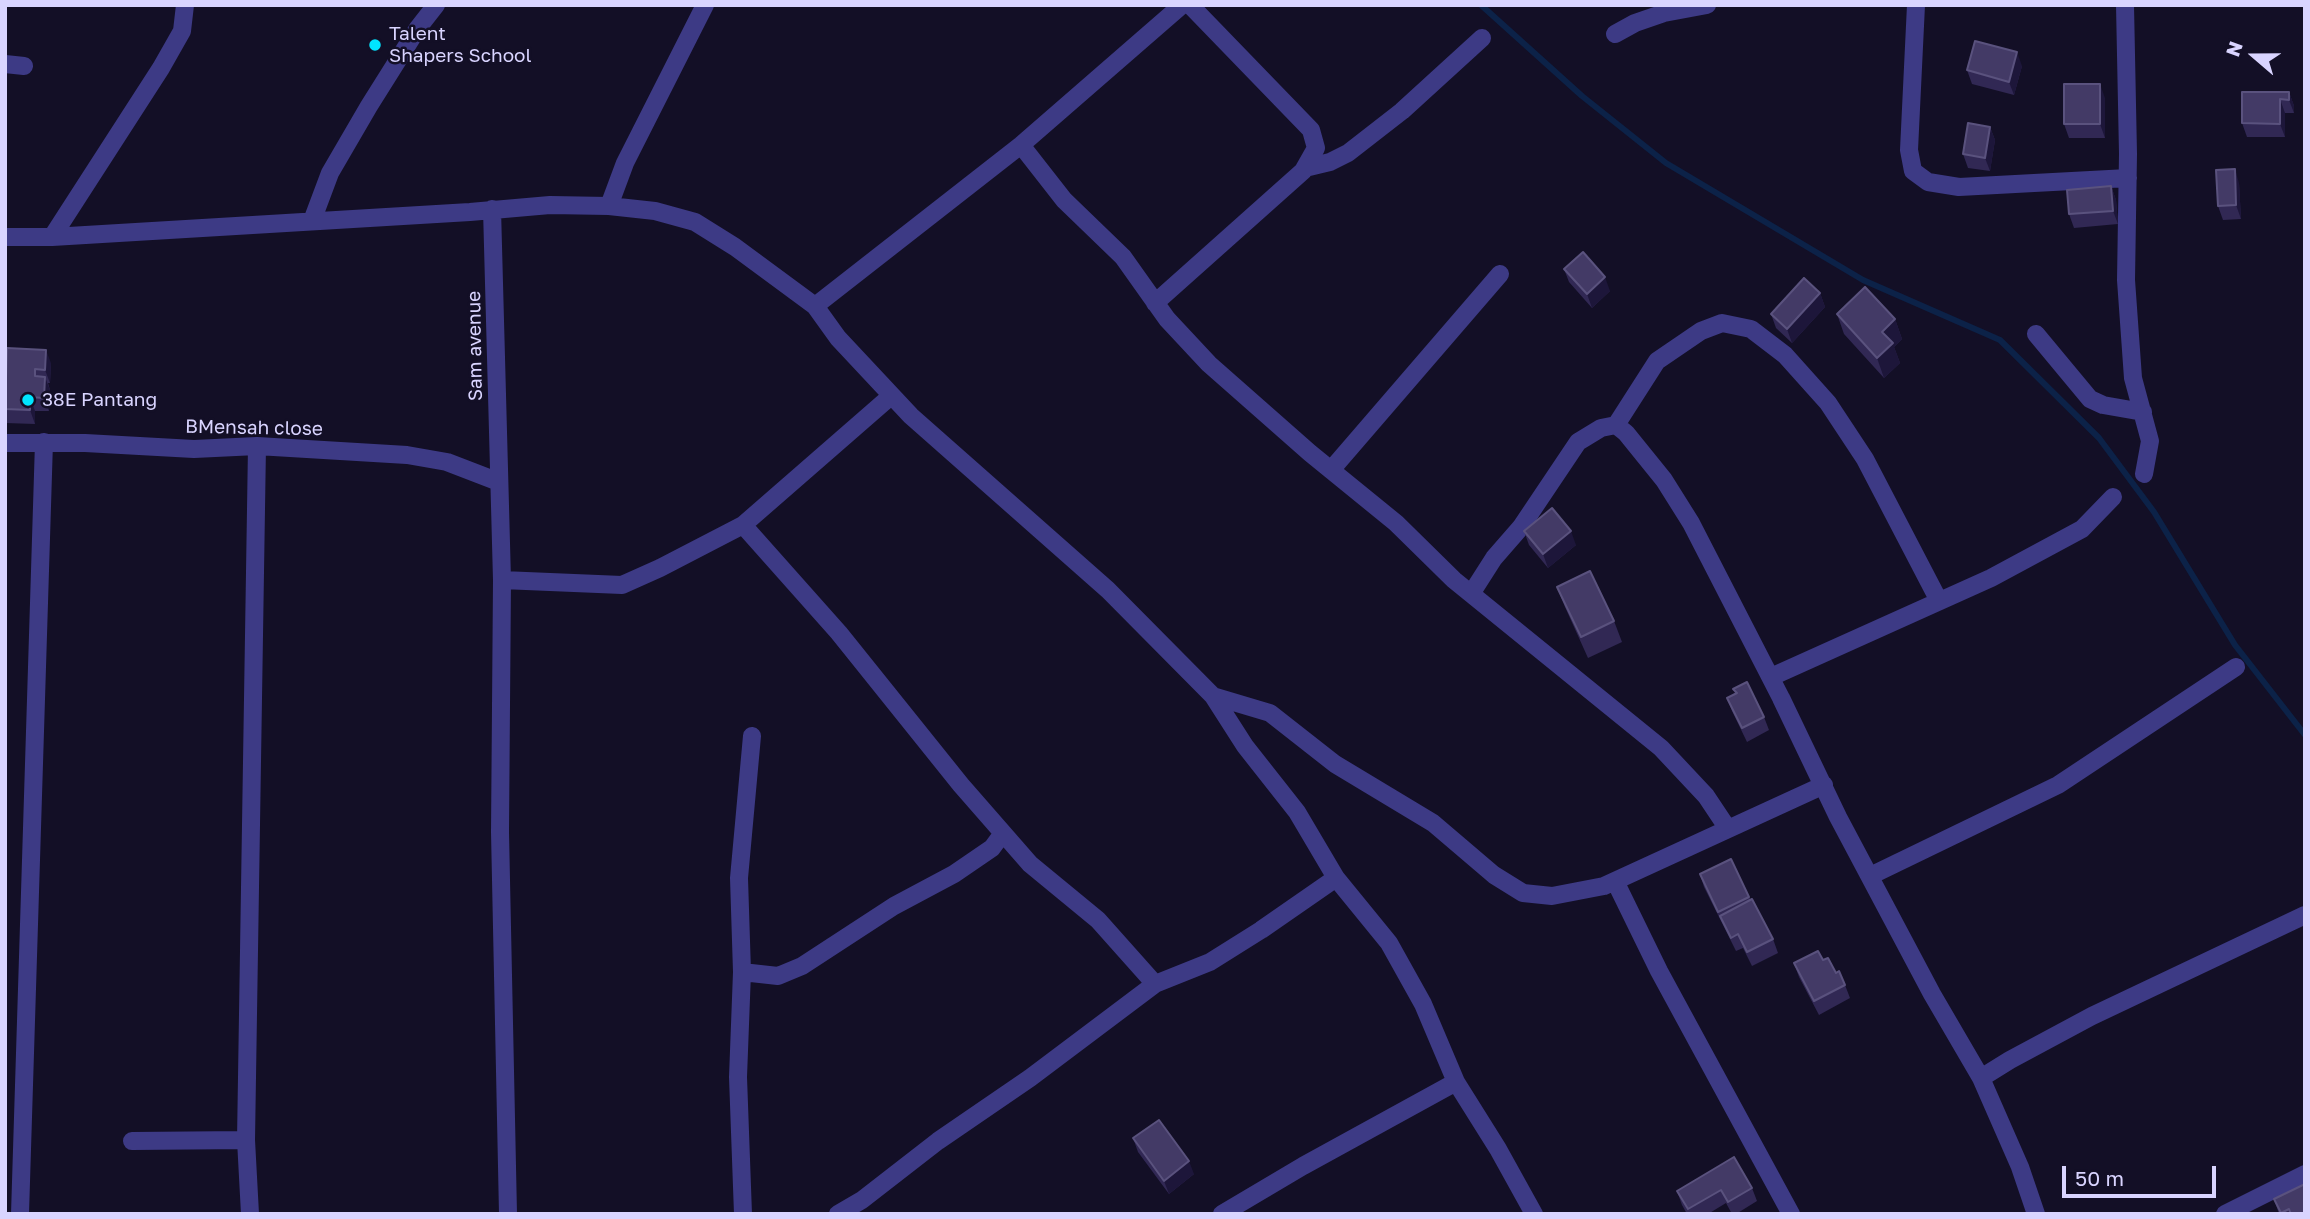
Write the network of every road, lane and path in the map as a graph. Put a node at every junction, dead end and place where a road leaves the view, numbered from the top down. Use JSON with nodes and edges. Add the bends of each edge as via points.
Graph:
{"nodes":[{"id":1,"x":185,"y":5,"type":"edge"},
{"id":2,"x":436,"y":5,"type":"edge"},
{"id":3,"x":705,"y":5,"type":"edge"},
{"id":4,"x":1182,"y":5,"type":"edge"},
{"id":5,"x":1190,"y":5,"type":"edge"},
{"id":6,"x":1707,"y":5,"type":"edge"},
{"id":7,"x":1916,"y":5,"type":"edge"},
{"id":8,"x":2125,"y":5,"type":"edge"},
{"id":9,"x":1615,"y":34,"type":"dead end"},
{"id":10,"x":1482,"y":38,"type":"dead end"},
{"id":11,"x":5,"y":64,"type":"edge"},
{"id":12,"x":24,"y":66,"type":"dead end"},
{"id":13,"x":1021,"y":145,"type":"junction"},
{"id":14,"x":1305,"y":168,"type":"junction"},
{"id":15,"x":2128,"y":178,"type":"junction"},
{"id":16,"x":609,"y":206,"type":"junction"},
{"id":17,"x":492,"y":209,"type":"junction"},
{"id":18,"x":312,"y":221,"type":"junction"},
{"id":19,"x":5,"y":237,"type":"edge"},
{"id":20,"x":52,"y":237,"type":"junction"},
{"id":21,"x":1500,"y":274,"type":"dead end"},
{"id":22,"x":1155,"y":303,"type":"junction"},
{"id":23,"x":815,"y":306,"type":"junction"},
{"id":24,"x":2036,"y":334,"type":"dead end"},
{"id":25,"x":891,"y":396,"type":"junction"},
{"id":26,"x":2143,"y":412,"type":"junction"},
{"id":27,"x":1616,"y":425,"type":"junction"},
{"id":28,"x":44,"y":442,"type":"junction"},
{"id":29,"x":5,"y":443,"type":"edge"},
{"id":30,"x":257,"y":446,"type":"junction"},
{"id":31,"x":1331,"y":470,"type":"junction"},
{"id":32,"x":2144,"y":474,"type":"dead end"},
{"id":33,"x":499,"y":482,"type":"junction"},
{"id":34,"x":2113,"y":498,"type":"dead end"},
{"id":35,"x":743,"y":525,"type":"junction"},
{"id":36,"x":502,"y":580,"type":"junction"},
{"id":37,"x":1471,"y":594,"type":"junction"},
{"id":38,"x":1938,"y":601,"type":"junction"},
{"id":39,"x":2236,"y":667,"type":"dead end"},
{"id":40,"x":1770,"y":677,"type":"junction"},
{"id":41,"x":1213,"y":696,"type":"junction"},
{"id":42,"x":752,"y":736,"type":"dead end"},
{"id":43,"x":1824,"y":785,"type":"junction"},
{"id":44,"x":1728,"y":829,"type":"junction"},
{"id":45,"x":1003,"y":833,"type":"junction"},
{"id":46,"x":1870,"y":876,"type":"junction"},
{"id":47,"x":1336,"y":878,"type":"junction"},
{"id":48,"x":1615,"y":881,"type":"junction"},
{"id":49,"x":2305,"y":915,"type":"edge"},
{"id":50,"x":742,"y":972,"type":"junction"},
{"id":51,"x":1155,"y":984,"type":"junction"},
{"id":52,"x":1981,"y":1078,"type":"junction"},
{"id":53,"x":1456,"y":1082,"type":"junction"},
{"id":54,"x":246,"y":1140,"type":"junction"},
{"id":55,"x":132,"y":1141,"type":"dead end"},
{"id":56,"x":2305,"y":1174,"type":"edge"},
{"id":57,"x":1230,"y":1212,"type":"edge"},
{"id":58,"x":20,"y":1214,"type":"edge"},
{"id":59,"x":250,"y":1214,"type":"edge"},
{"id":60,"x":508,"y":1214,"type":"edge"},
{"id":61,"x":743,"y":1214,"type":"edge"},
{"id":62,"x":838,"y":1214,"type":"edge"},
{"id":63,"x":1534,"y":1214,"type":"edge"},
{"id":64,"x":1791,"y":1214,"type":"edge"},
{"id":65,"x":2036,"y":1214,"type":"edge"},
{"id":66,"x":2225,"y":1214,"type":"edge"}],
"edges":[{"from":1,"to":20,"type":"street","via":[[182,30],[161,68]]},
{"from":2,"to":18,"type":"street","via":[[330,173]]},
{"from":3,"to":16,"type":"street","via":[[625,163]]},
{"from":4,"to":13,"type":"street"},
{"from":5,"to":14,"type":"street","via":[[1311,130],[1316,148]]},
{"from":6,"to":9,"type":"street","via":[[1664,13]]},
{"from":7,"to":15,"type":"street","via":[[1909,150],[1913,171],[1928,182],[1959,187]]},
{"from":8,"to":15,"type":"street"},
{"from":10,"to":14,"type":"street","via":[[1348,153]]},
{"from":11,"to":12,"type":"street"},
{"from":13,"to":22,"type":"street","via":[[1064,200],[1123,257]]},
{"from":13,"to":23,"type":"street"},
{"from":14,"to":22,"type":"street"},
{"from":15,"to":26,"type":"street","via":[[2126,280],[2133,378]]},
{"from":16,"to":17,"type":"street"},
{"from":16,"to":23,"type":"street","via":[[695,222]]},
{"from":17,"to":18,"type":"street"},
{"from":17,"to":33,"type":"street","name":"Sam avenue"},
{"from":18,"to":20,"type":"street"},
{"from":19,"to":20,"type":"street"},
{"from":21,"to":31,"type":"street"},
{"from":22,"to":31,"type":"street","via":[[1209,364]]},
{"from":23,"to":25,"type":"street"},
{"from":24,"to":26,"type":"street","via":[[2090,399]]},
{"from":25,"to":35,"type":"street"},
{"from":25,"to":41,"type":"street","via":[[1108,590]]},
{"from":26,"to":32,"type":"street","via":[[2150,440]]},
{"from":27,"to":37,"type":"street","via":[[1578,442]]},
{"from":27,"to":38,"type":"street","via":[[1657,361],[1701,331],[1722,323],[1751,329],[1785,355],[1828,403],[1865,459]]},
{"from":27,"to":40,"type":"street","via":[[1664,480],[1691,523]]},
{"from":28,"to":29,"type":"street","name":"BMensah close"},
{"from":28,"to":30,"type":"street","name":"BMensah close","via":[[194,449]]},
{"from":28,"to":58,"type":"street"},
{"from":30,"to":33,"type":"street","name":"BMensah close","via":[[407,455],[447,462]]},
{"from":30,"to":54,"type":"street"},
{"from":31,"to":37,"type":"street"},
{"from":33,"to":36,"type":"street","name":"Sam avenue"},
{"from":34,"to":38,"type":"street","via":[[2082,529]]},
{"from":35,"to":36,"type":"street","via":[[622,585]]},
{"from":35,"to":45,"type":"street","via":[[839,633]]},
{"from":36,"to":60,"type":"street","name":"Sam avenue","via":[[500,832]]},
{"from":37,"to":44,"type":"street","via":[[1661,748],[1706,796]]},
{"from":38,"to":40,"type":"street"},
{"from":39,"to":46,"type":"street","via":[[2058,785]]},
{"from":40,"to":43,"type":"street"},
{"from":41,"to":47,"type":"street","via":[[1297,812]]},
{"from":41,"to":48,"type":"street","via":[[1270,713],[1335,764],[1433,823],[1494,875],[1523,893],[1552,896]]},
{"from":42,"to":50,"type":"street","via":[[739,878]]},
{"from":43,"to":44,"type":"street"},
{"from":43,"to":46,"type":"street"},
{"from":44,"to":48,"type":"street"},
{"from":45,"to":50,"type":"street","via":[[992,848],[954,874],[894,906],[802,966],[778,976]]},
{"from":45,"to":51,"type":"street","via":[[1030,864],[1098,920]]},
{"from":46,"to":52,"type":"street"},
{"from":47,"to":51,"type":"street","via":[[1210,962]]},
{"from":47,"to":53,"type":"street","via":[[1389,943],[1423,1004]]},
{"from":48,"to":64,"type":"street"},
{"from":49,"to":52,"type":"street","via":[[2092,1016]]},
{"from":50,"to":61,"type":"street","via":[[738,1077]]},
{"from":51,"to":62,"type":"street"},
{"from":52,"to":65,"type":"street"},
{"from":53,"to":57,"type":"street"},
{"from":53,"to":63,"type":"street"},
{"from":54,"to":55,"type":"street"},
{"from":54,"to":59,"type":"street"},
{"from":56,"to":66,"type":"street"}]}
